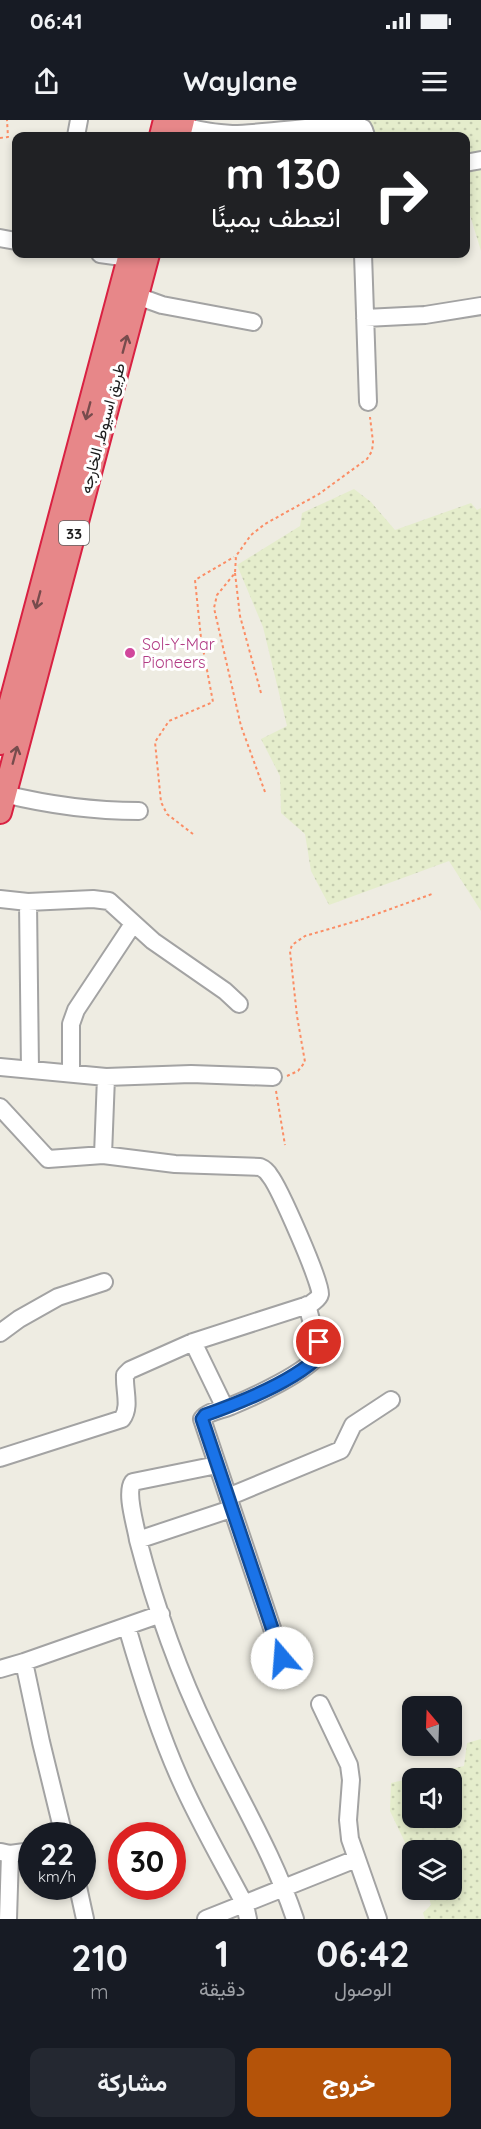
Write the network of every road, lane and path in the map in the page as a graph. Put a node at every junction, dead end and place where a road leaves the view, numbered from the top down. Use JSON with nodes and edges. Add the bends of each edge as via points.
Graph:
{"nodes":[{"id":1,"x":7,"y":120,"type":"edge"},
{"id":2,"x":337,"y":122,"type":"edge"},
{"id":3,"x":177,"y":125,"type":"edge"},
{"id":4,"x":315,"y":131,"type":"edge"},
{"id":5,"x":211,"y":132,"type":"edge"},
{"id":6,"x":288,"y":132,"type":"edge"},
{"id":7,"x":365,"y":132,"type":"edge"},
{"id":8,"x":0,"y":138,"type":"edge"},
{"id":9,"x":135,"y":258,"type":"edge"},
{"id":10,"x":136,"y":258,"type":"edge"},
{"id":11,"x":363,"y":258,"type":"edge"},
{"id":12,"x":137,"y":296,"type":"junction"},
{"id":13,"x":481,"y":306,"type":"edge"},
{"id":14,"x":365,"y":318,"type":"junction"},
{"id":15,"x":254,"y":322,"type":"dead end"},
{"id":16,"x":368,"y":402,"type":"joint"},
{"id":17,"x":62,"y":546,"type":"junction"},
{"id":18,"x":236,"y":556,"type":"junction"},
{"id":19,"x":235,"y":573,"type":"junction"},
{"id":20,"x":261,"y":693,"type":"dead end"},
{"id":21,"x":0,"y":743,"type":"edge"},
{"id":22,"x":265,"y":792,"type":"dead end"},
{"id":23,"x":1,"y":800,"type":"edge"},
{"id":24,"x":139,"y":812,"type":"dead end"},
{"id":25,"x":193,"y":834,"type":"dead end"},
{"id":26,"x":432,"y":894,"type":"dead end"},
{"id":27,"x":0,"y":898,"type":"edge"},
{"id":28,"x":28,"y":902,"type":"junction"},
{"id":29,"x":133,"y":924,"type":"junction"},
{"id":30,"x":239,"y":1004,"type":"dead end"},
{"id":31,"x":0,"y":1067,"type":"edge"},
{"id":32,"x":30,"y":1070,"type":"junction"},
{"id":33,"x":71,"y":1073,"type":"junction"},
{"id":34,"x":106,"y":1077,"type":"junction"},
{"id":35,"x":273,"y":1077,"type":"junction"},
{"id":36,"x":0,"y":1107,"type":"edge"},
{"id":37,"x":285,"y":1145,"type":"dead end"},
{"id":38,"x":103,"y":1155,"type":"junction"},
{"id":39,"x":104,"y":1282,"type":"dead end"},
{"id":40,"x":307,"y":1305,"type":"junction"},
{"id":41,"x":0,"y":1333,"type":"edge"},
{"id":42,"x":192,"y":1342,"type":"junction"},
{"id":43,"x":391,"y":1400,"type":"dead end"},
{"id":44,"x":225,"y":1408,"type":"junction"},
{"id":45,"x":0,"y":1458,"type":"edge"},
{"id":46,"x":217,"y":1465,"type":"junction"},
{"id":47,"x":230,"y":1503,"type":"junction"},
{"id":48,"x":138,"y":1540,"type":"junction"},
{"id":49,"x":161,"y":1614,"type":"junction"},
{"id":50,"x":127,"y":1628,"type":"junction"},
{"id":51,"x":282,"y":1658,"type":"dead end"},
{"id":52,"x":24,"y":1662,"type":"junction"},
{"id":53,"x":0,"y":1669,"type":"edge"},
{"id":54,"x":320,"y":1704,"type":"dead end"},
{"id":55,"x":61,"y":1822,"type":"edge"},
{"id":56,"x":5,"y":1853,"type":"edge"},
{"id":57,"x":356,"y":1859,"type":"junction"},
{"id":58,"x":284,"y":1888,"type":"junction"},
{"id":59,"x":81,"y":1900,"type":"edge"},
{"id":60,"x":246,"y":1912,"type":"edge"},
{"id":61,"x":8,"y":1919,"type":"edge"},
{"id":62,"x":85,"y":1919,"type":"edge"},
{"id":63,"x":207,"y":1919,"type":"edge"},
{"id":64,"x":295,"y":1919,"type":"edge"},
{"id":65,"x":378,"y":1919,"type":"edge"}],
"edges":[{"from":1,"to":8,"type":"path","via":[[8,137]]},
{"from":2,"to":4,"type":"street"},
{"from":2,"to":7,"type":"street","via":[[360,127]]},
{"from":3,"to":5,"type":"street"},
{"from":4,"to":6,"type":"street"},
{"from":9,"to":17,"type":"highway","name":"طريق اسيوط, الخارجه","number":"33","one_way":true},
{"from":10,"to":12,"type":"highway","name":"طريق اسيوط, الخارجه","number":"33"},
{"from":11,"to":14,"type":"street"},
{"from":12,"to":15,"type":"street","via":[[162,305]]},
{"from":17,"to":12,"type":"highway","name":"طريق اسيوط, الخارجه","number":"33","one_way":true},
{"from":13,"to":14,"type":"street","via":[[425,315]]},
{"from":14,"to":16,"type":"street"},
{"from":16,"to":18,"type":"path","via":[[373,442],[367,459],[319,495],[251,535]]},
{"from":17,"to":21,"type":"highway","name":"طريق اسيوط, الخارجه","number":"33","one_way":true},
{"from":23,"to":17,"type":"highway","name":"طريق اسيوط, الخارجه","number":"33","one_way":true},
{"from":18,"to":19,"type":"path"},
{"from":18,"to":25,"type":"path","via":[[195,580],[213,702],[170,721],[155,742],[161,802],[167,814]]},
{"from":19,"to":20,"type":"path","via":[[240,616]]},
{"from":19,"to":22,"type":"path","via":[[217,595],[214,608],[241,726]]},
{"from":23,"to":24,"type":"street"},
{"from":26,"to":35,"type":"path","via":[[306,936],[292,945],[305,1062],[288,1076]]},
{"from":27,"to":28,"type":"street"},
{"from":28,"to":29,"type":"street","via":[[103,900]]},
{"from":28,"to":32,"type":"street"},
{"from":29,"to":30,"type":"street"},
{"from":29,"to":33,"type":"street","via":[[76,1010],[71,1024]]},
{"from":31,"to":32,"type":"street"},
{"from":32,"to":33,"type":"street"},
{"from":33,"to":34,"type":"street"},
{"from":34,"to":35,"type":"street"},
{"from":34,"to":38,"type":"street"},
{"from":35,"to":37,"type":"path"},
{"from":36,"to":38,"type":"street","via":[[48,1159]]},
{"from":38,"to":40,"type":"street","via":[[264,1169],[272,1177],[320,1287],[319,1297]]},
{"from":39,"to":41,"type":"street","via":[[58,1297]]},
{"from":40,"to":42,"type":"street"},
{"from":40,"to":44,"type":"street","via":[[320,1355],[290,1376]]},
{"from":42,"to":44,"type":"street"},
{"from":42,"to":45,"type":"street","via":[[127,1372],[127,1408],[122,1419]]},
{"from":43,"to":47,"type":"street","via":[[353,1425],[341,1450]]},
{"from":44,"to":46,"type":"street","via":[[202,1419]]},
{"from":46,"to":47,"type":"street"},
{"from":46,"to":48,"type":"street","via":[[131,1484]]},
{"from":47,"to":48,"type":"street"},
{"from":47,"to":51,"type":"street"},
{"from":48,"to":49,"type":"street"},
{"from":49,"to":50,"type":"street"},
{"from":49,"to":58,"type":"street","via":[[208,1734]]},
{"from":50,"to":52,"type":"street"},
{"from":50,"to":60,"type":"street","via":[[148,1699],[179,1778]]},
{"from":52,"to":53,"type":"street"},
{"from":52,"to":55,"type":"street"},
{"from":54,"to":57,"type":"street","via":[[349,1766],[348,1820]]},
{"from":56,"to":61,"type":"street"},
{"from":57,"to":58,"type":"street"},
{"from":57,"to":65,"type":"street"},
{"from":58,"to":60,"type":"street"},
{"from":58,"to":64,"type":"street"},
{"from":59,"to":62,"type":"street"},
{"from":60,"to":63,"type":"street"}]}
